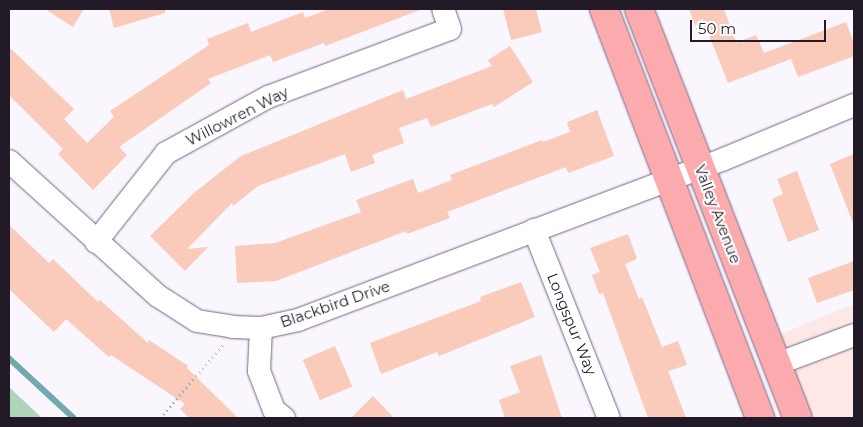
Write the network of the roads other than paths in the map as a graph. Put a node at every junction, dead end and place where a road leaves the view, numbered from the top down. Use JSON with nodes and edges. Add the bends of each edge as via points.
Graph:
{"nodes":[{"id":1,"x":443,"y":9,"type":"edge"},
{"id":2,"x":604,"y":9,"type":"edge"},
{"id":3,"x":639,"y":9,"type":"edge"},
{"id":4,"x":854,"y":105,"type":"edge"},
{"id":5,"x":9,"y":162,"type":"edge"},
{"id":6,"x":700,"y":168,"type":"junction"},
{"id":7,"x":669,"y":180,"type":"junction"},
{"id":8,"x":534,"y":230,"type":"junction"},
{"id":9,"x":96,"y":242,"type":"junction"},
{"id":10,"x":261,"y":328,"type":"junction"},
{"id":11,"x":854,"y":335,"type":"edge"},
{"id":12,"x":777,"y":364,"type":"junction"},
{"id":13,"x":284,"y":418,"type":"edge"},
{"id":14,"x":609,"y":418,"type":"edge"},
{"id":15,"x":760,"y":418,"type":"edge"},
{"id":16,"x":798,"y":418,"type":"edge"}],
"edges":[{"from":1,"to":9,"type":"street","name":"Willowren Way","via":[[450,29],[268,97],[166,153]]},
{"from":2,"to":7,"type":"main road"},
{"from":3,"to":6,"type":"main road","name":"Valley Avenue"},
{"from":4,"to":6,"type":"street","name":"Blackbird Drive"},
{"from":5,"to":9,"type":"street","name":"Blackbird Drive"},
{"from":6,"to":7,"type":"street","name":"Blackbird Drive"},
{"from":6,"to":12,"type":"main road","name":"Valley Avenue"},
{"from":7,"to":8,"type":"street","name":"Blackbird Drive"},
{"from":7,"to":15,"type":"main road"},
{"from":8,"to":10,"type":"street","name":"Blackbird Drive","via":[[298,320]]},
{"from":8,"to":14,"type":"street","name":"Longspur Way"},
{"from":9,"to":10,"type":"street","name":"Blackbird Drive","via":[[158,296],[197,321]]},
{"from":10,"to":13,"type":"street","via":[[259,371],[274,410]]},
{"from":11,"to":12,"type":"street"},
{"from":12,"to":16,"type":"main road","name":"Valley Avenue"}]}
